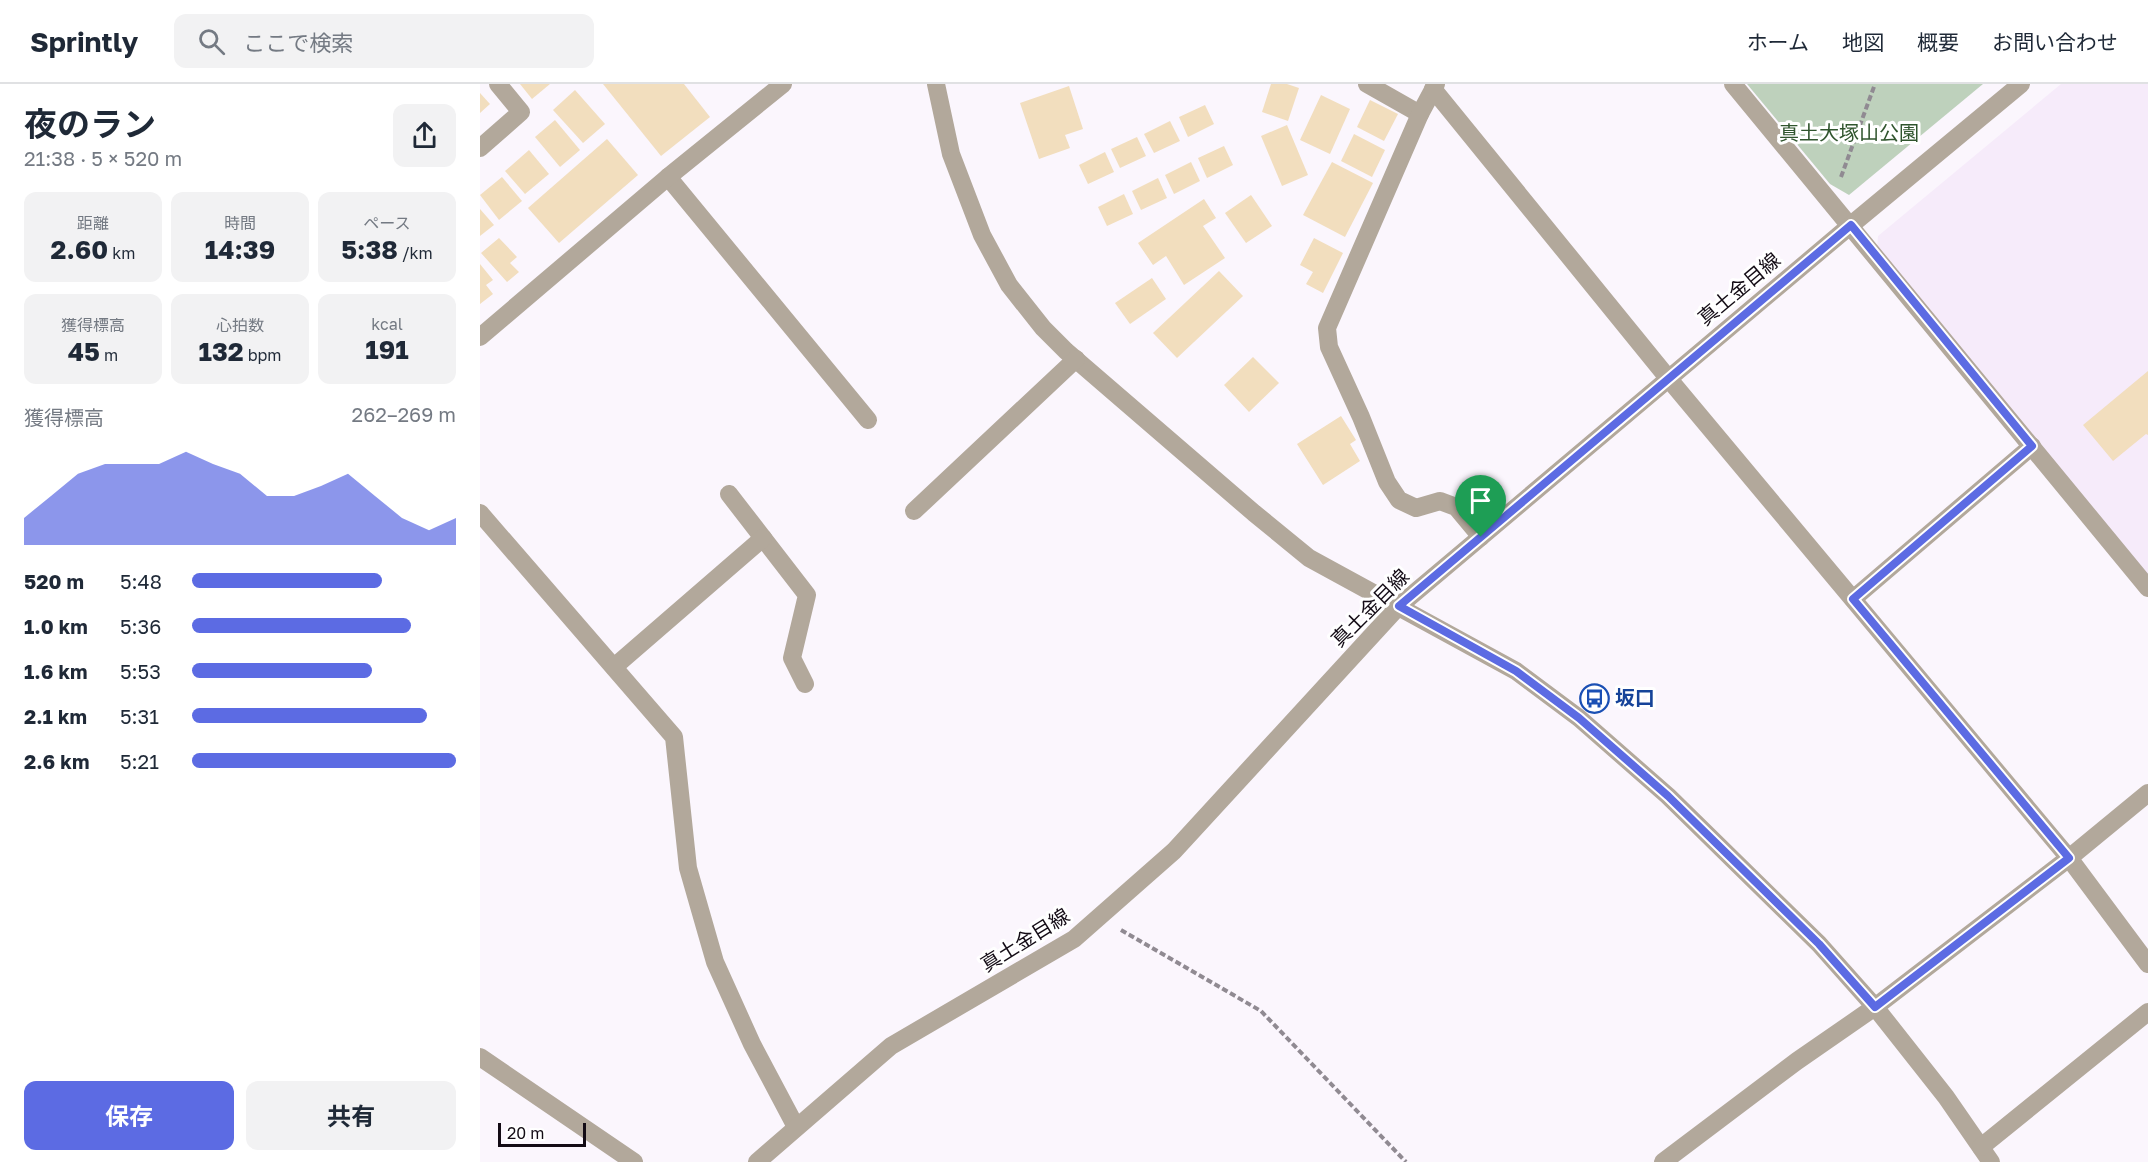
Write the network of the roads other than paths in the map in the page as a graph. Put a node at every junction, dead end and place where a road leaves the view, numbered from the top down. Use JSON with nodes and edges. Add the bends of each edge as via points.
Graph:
{"nodes":[{"id":1,"x":498,"y":84,"type":"edge"},
{"id":2,"x":783,"y":84,"type":"edge"},
{"id":3,"x":936,"y":84,"type":"edge"},
{"id":4,"x":1367,"y":84,"type":"edge"},
{"id":5,"x":1733,"y":84,"type":"edge"},
{"id":6,"x":2021,"y":84,"type":"edge"},
{"id":7,"x":1435,"y":87,"type":"edge"},
{"id":8,"x":1420,"y":114,"type":"junction"},
{"id":9,"x":480,"y":148,"type":"edge"},
{"id":10,"x":668,"y":177,"type":"junction"},
{"id":11,"x":1851,"y":225,"type":"junction"},
{"id":12,"x":480,"y":337,"type":"edge"},
{"id":13,"x":1076,"y":359,"type":"junction"},
{"id":14,"x":1668,"y":378,"type":"junction"},
{"id":15,"x":868,"y":420,"type":"dead end"},
{"id":16,"x":2032,"y":446,"type":"junction"},
{"id":17,"x":729,"y":494,"type":"dead end"},
{"id":18,"x":914,"y":511,"type":"dead end"},
{"id":19,"x":480,"y":513,"type":"edge"},
{"id":20,"x":1481,"y":537,"type":"junction"},
{"id":21,"x":763,"y":538,"type":"junction"},
{"id":22,"x":2148,"y":588,"type":"edge"},
{"id":23,"x":1853,"y":599,"type":"junction"},
{"id":24,"x":1399,"y":606,"type":"junction"},
{"id":25,"x":614,"y":667,"type":"junction"},
{"id":26,"x":806,"y":684,"type":"dead end"},
{"id":27,"x":2148,"y":793,"type":"edge"},
{"id":28,"x":2069,"y":858,"type":"junction"},
{"id":29,"x":2148,"y":964,"type":"edge"},
{"id":30,"x":1875,"y":1007,"type":"junction"},
{"id":31,"x":2148,"y":1012,"type":"edge"},
{"id":32,"x":480,"y":1057,"type":"edge"},
{"id":33,"x":796,"y":1127,"type":"junction"},
{"id":34,"x":1986,"y":1155,"type":"edge"},
{"id":35,"x":634,"y":1162,"type":"edge"},
{"id":36,"x":757,"y":1162,"type":"edge"},
{"id":37,"x":1663,"y":1162,"type":"edge"}],
"edges":[{"from":1,"to":9,"type":"street","via":[[521,112]]},
{"from":2,"to":10,"type":"street"},
{"from":3,"to":13,"type":"street","via":[[951,154],[982,235],[1009,285],[1043,328]]},
{"from":4,"to":8,"type":"street"},
{"from":5,"to":11,"type":"street"},
{"from":6,"to":11,"type":"street","name":"真土金目線"},
{"from":7,"to":8,"type":"street"},
{"from":7,"to":14,"type":"street"},
{"from":8,"to":20,"type":"street","via":[[1327,328],[1329,347],[1387,482],[1399,500],[1416,508],[1440,501],[1456,507]]},
{"from":10,"to":12,"type":"street"},
{"from":10,"to":15,"type":"street"},
{"from":11,"to":14,"type":"street","name":"真土金目線"},
{"from":11,"to":16,"type":"street"},
{"from":13,"to":18,"type":"street"},
{"from":13,"to":24,"type":"street","via":[[1309,558]]},
{"from":14,"to":20,"type":"street","name":"真土金目線"},
{"from":14,"to":23,"type":"street"},
{"from":16,"to":22,"type":"street"},
{"from":16,"to":23,"type":"street"},
{"from":17,"to":21,"type":"street"},
{"from":19,"to":25,"type":"street"},
{"from":20,"to":24,"type":"street","name":"真土金目線"},
{"from":21,"to":25,"type":"street"},
{"from":21,"to":26,"type":"street","via":[[807,595],[792,658]]},
{"from":23,"to":28,"type":"street"},
{"from":24,"to":30,"type":"street","via":[[1516,671],[1579,718],[1676,804],[1819,944]]},
{"from":24,"to":33,"type":"street","name":"真土金目線","via":[[1174,851],[1074,939],[891,1046]]},
{"from":25,"to":33,"type":"street","via":[[674,737],[688,868],[715,962]]},
{"from":27,"to":28,"type":"street"},
{"from":28,"to":29,"type":"street"},
{"from":28,"to":30,"type":"street"},
{"from":30,"to":34,"type":"street"},
{"from":30,"to":37,"type":"street"},
{"from":31,"to":34,"type":"street"},
{"from":32,"to":35,"type":"street"},
{"from":33,"to":36,"type":"street","name":"真土金目線"}]}
